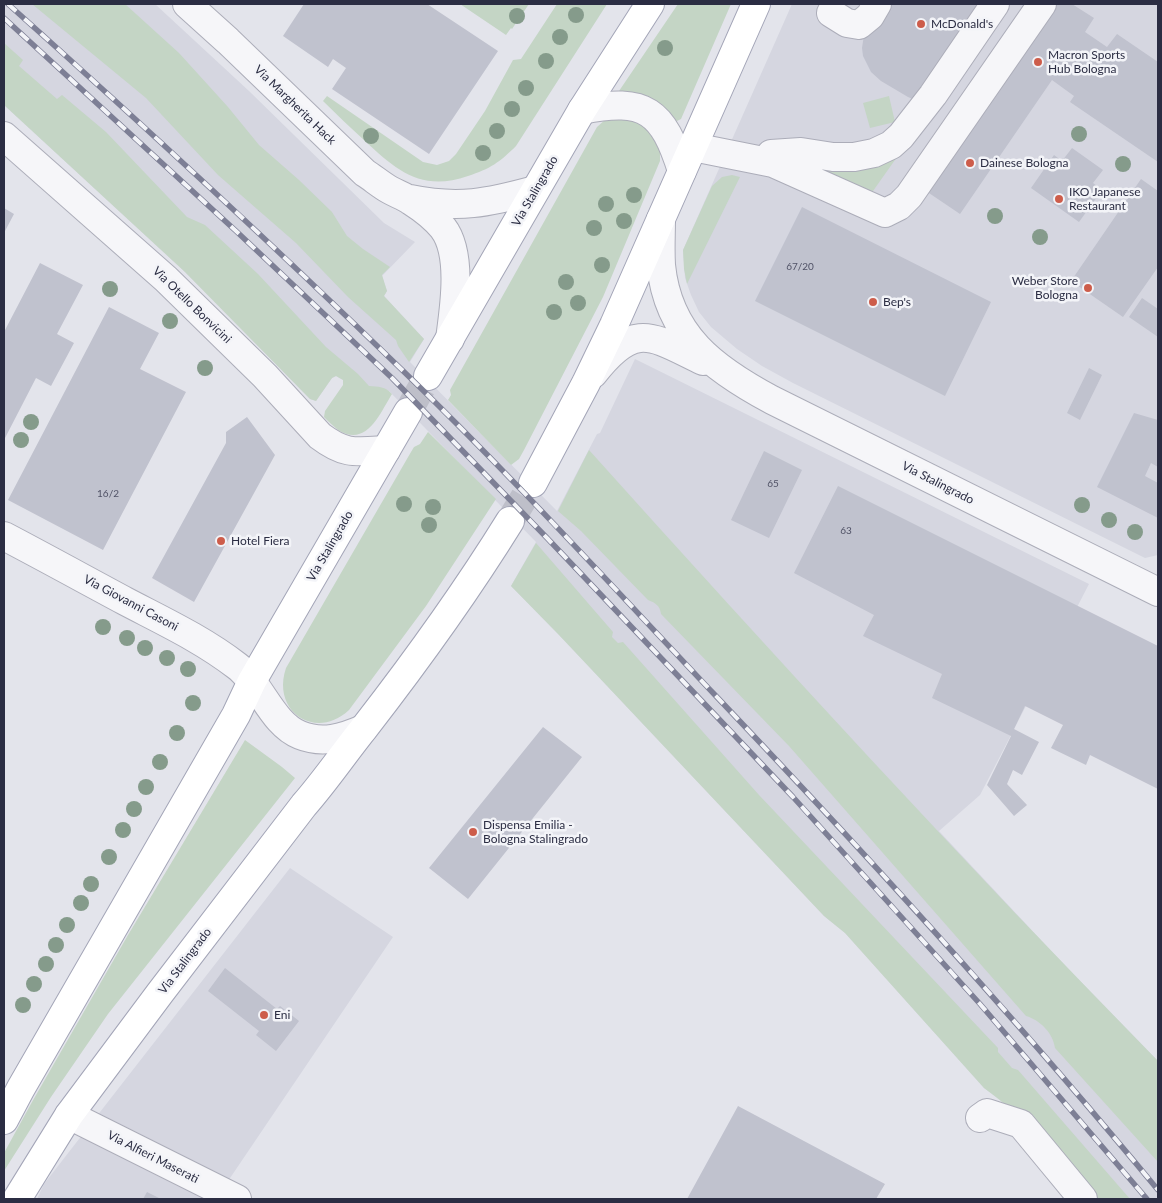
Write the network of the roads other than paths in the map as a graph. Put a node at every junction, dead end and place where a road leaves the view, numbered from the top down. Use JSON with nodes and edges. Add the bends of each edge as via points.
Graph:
{"nodes":[{"id":1,"x":187,"y":4,"type":"edge"},
{"id":2,"x":650,"y":4,"type":"edge"},
{"id":3,"x":756,"y":4,"type":"edge"},
{"id":4,"x":877,"y":4,"type":"edge"},
{"id":5,"x":995,"y":4,"type":"edge"},
{"id":6,"x":1042,"y":4,"type":"edge"},
{"id":7,"x":831,"y":13,"type":"dead end"},
{"id":8,"x":582,"y":110,"type":"junction"},
{"id":9,"x":4,"y":136,"type":"edge"},
{"id":10,"x":693,"y":147,"type":"junction"},
{"id":11,"x":771,"y":154,"type":"dead end"},
{"id":12,"x":682,"y":171,"type":"junction"},
{"id":13,"x":535,"y":190,"type":"junction"},
{"id":14,"x":408,"y":199,"type":"junction"},
{"id":15,"x":661,"y":219,"type":"junction"},
{"id":16,"x":450,"y":339,"type":"junction"},
{"id":17,"x":721,"y":370,"type":"junction"},
{"id":18,"x":428,"y":376,"type":"tunnel mouth"},
{"id":19,"x":586,"y":383,"type":"junction"},
{"id":20,"x":408,"y":412,"type":"tunnel mouth"},
{"id":21,"x":386,"y":450,"type":"junction"},
{"id":22,"x":533,"y":483,"type":"tunnel mouth"},
{"id":23,"x":510,"y":521,"type":"tunnel mouth"},
{"id":24,"x":4,"y":536,"type":"edge"},
{"id":25,"x":1158,"y":592,"type":"edge"},
{"id":26,"x":252,"y":681,"type":"junction"},
{"id":27,"x":363,"y":729,"type":"junction"},
{"id":28,"x":69,"y":1115,"type":"junction"},
{"id":29,"x":980,"y":1118,"type":"dead end"},
{"id":30,"x":4,"y":1120,"type":"edge"},
{"id":31,"x":17,"y":1199,"type":"edge"},
{"id":32,"x":237,"y":1199,"type":"edge"},
{"id":33,"x":1083,"y":1199,"type":"edge"}],
"edges":[{"from":1,"to":14,"type":"street","name":"Via Margherita Hack","via":[[365,173]]},
{"from":2,"to":8,"type":"main road","name":"Via Stalingrado"},
{"from":3,"to":10,"type":"main road","name":"Via Stalingrado"},
{"from":4,"to":7,"type":"street","via":[[859,25],[847,23]]},
{"from":5,"to":11,"type":"street","via":[[933,94],[891,145],[854,157],[801,152]]},
{"from":6,"to":10,"type":"street","via":[[909,196],[900,206],[885,213],[773,163]]},
{"from":8,"to":12,"type":"street","via":[[610,105],[630,106],[648,112],[656,117],[671,139]]},
{"from":8,"to":13,"type":"main road","name":"Via Stalingrado"},
{"from":9,"to":21,"type":"street","name":"Via Otello Bonvicini","via":[[166,279],[320,436],[347,451]]},
{"from":10,"to":12,"type":"main road","name":"Via Stalingrado"},
{"from":12,"to":15,"type":"main road","name":"Via Stalingrado"},
{"from":13,"to":14,"type":"street","name":"Via Margherita Hack","via":[[481,203],[445,204]]},
{"from":13,"to":16,"type":"main road","name":"Via Stalingrado"},
{"from":14,"to":16,"type":"street","name":"Via Margherita Hack","via":[[433,217],[453,248]]},
{"from":15,"to":17,"type":"street","name":"Via Stalingrado","via":[[661,267],[669,300],[691,342]]},
{"from":15,"to":19,"type":"main road","name":"Via Stalingrado"},
{"from":16,"to":18,"type":"main road","name":"Via Stalingrado"},
{"from":17,"to":19,"type":"street","name":"Via Stalingrado","via":[[666,343],[635,338],[621,345]]},
{"from":17,"to":25,"type":"street","name":"Via Stalingrado","via":[[772,400]]},
{"from":19,"to":22,"type":"main road","name":"Via Stalingrado"},
{"from":20,"to":21,"type":"main road","name":"Via Stalingrado"},
{"from":21,"to":26,"type":"main road","name":"Via Stalingrado"},
{"from":23,"to":27,"type":"main road","name":"Via Stalingrado","via":[[447,618]]},
{"from":24,"to":26,"type":"street","name":"Via Giovanni Casoni","via":[[195,637],[237,666]]},
{"from":26,"to":27,"type":"street","via":[[281,721],[300,735],[335,739]]},
{"from":26,"to":30,"type":"main road","name":"Via Stalingrado","via":[[236,715]]},
{"from":27,"to":28,"type":"main road","name":"Via Stalingrado"},
{"from":28,"to":31,"type":"main road","name":"Via Stalingrado"},
{"from":28,"to":32,"type":"street","name":"Via Alfieri Maserati"},
{"from":29,"to":33,"type":"street","via":[[987,1113],[1021,1124]]}]}
